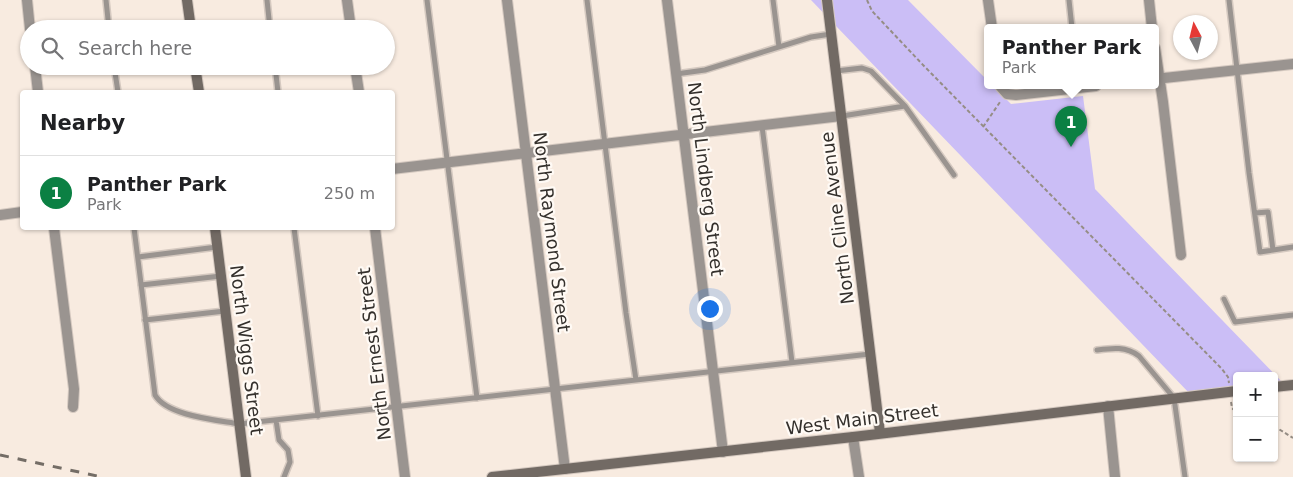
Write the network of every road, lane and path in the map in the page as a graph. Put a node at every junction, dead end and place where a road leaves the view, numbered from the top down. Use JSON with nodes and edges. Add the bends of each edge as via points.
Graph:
{"nodes":[{"id":1,"x":27,"y":0,"type":"edge"},
{"id":2,"x":106,"y":0,"type":"edge"},
{"id":3,"x":187,"y":0,"type":"edge"},
{"id":4,"x":267,"y":0,"type":"edge"},
{"id":5,"x":347,"y":0,"type":"edge"},
{"id":6,"x":427,"y":0,"type":"edge"},
{"id":7,"x":507,"y":0,"type":"edge"},
{"id":8,"x":587,"y":0,"type":"edge"},
{"id":9,"x":667,"y":0,"type":"edge"},
{"id":10,"x":773,"y":0,"type":"edge"},
{"id":11,"x":827,"y":0,"type":"edge"},
{"id":12,"x":868,"y":0,"type":"edge"},
{"id":13,"x":988,"y":0,"type":"edge"},
{"id":14,"x":1069,"y":0,"type":"edge"},
{"id":15,"x":1149,"y":0,"type":"edge"},
{"id":16,"x":1229,"y":0,"type":"edge"},
{"id":17,"x":29,"y":20,"type":"edge"},
{"id":18,"x":108,"y":20,"type":"edge"},
{"id":19,"x":190,"y":20,"type":"edge"},
{"id":20,"x":269,"y":20,"type":"edge"},
{"id":21,"x":350,"y":20,"type":"edge"},
{"id":22,"x":991,"y":24,"type":"edge"},
{"id":23,"x":1072,"y":24,"type":"edge"},
{"id":24,"x":1152,"y":24,"type":"edge"},
{"id":25,"x":831,"y":34,"type":"junction"},
{"id":26,"x":779,"y":47,"type":"junction"},
{"id":27,"x":1293,"y":64,"type":"edge"},
{"id":28,"x":1238,"y":70,"type":"junction"},
{"id":29,"x":836,"y":71,"type":"junction"},
{"id":30,"x":676,"y":74,"type":"junction"},
{"id":31,"x":36,"y":75,"type":"edge"},
{"id":32,"x":115,"y":75,"type":"edge"},
{"id":33,"x":196,"y":75,"type":"edge"},
{"id":34,"x":276,"y":75,"type":"edge"},
{"id":35,"x":356,"y":75,"type":"edge"},
{"id":36,"x":1159,"y":79,"type":"edge"},
{"id":37,"x":1066,"y":89,"type":"edge"},
{"id":38,"x":1158,"y":89,"type":"edge"},
{"id":39,"x":38,"y":90,"type":"edge"},
{"id":40,"x":118,"y":90,"type":"edge"},
{"id":41,"x":199,"y":90,"type":"edge"},
{"id":42,"x":278,"y":90,"type":"edge"},
{"id":43,"x":358,"y":90,"type":"edge"},
{"id":44,"x":1003,"y":90,"type":"edge"},
{"id":45,"x":905,"y":106,"type":"junction"},
{"id":46,"x":841,"y":116,"type":"junction"},
{"id":47,"x":762,"y":125,"type":"junction"},
{"id":48,"x":983,"y":127,"type":"junction"},
{"id":49,"x":684,"y":135,"type":"junction"},
{"id":50,"x":605,"y":144,"type":"junction"},
{"id":51,"x":526,"y":153,"type":"junction"},
{"id":52,"x":447,"y":162,"type":"junction"},
{"id":53,"x":395,"y":169,"type":"edge"},
{"id":54,"x":954,"y":175,"type":"dead end"},
{"id":55,"x":20,"y":212,"type":"edge"},
{"id":56,"x":1255,"y":213,"type":"junction"},
{"id":57,"x":0,"y":215,"type":"edge"},
{"id":58,"x":54,"y":230,"type":"edge"},
{"id":59,"x":134,"y":230,"type":"edge"},
{"id":60,"x":215,"y":230,"type":"edge"},
{"id":61,"x":294,"y":230,"type":"edge"},
{"id":62,"x":375,"y":230,"type":"edge"},
{"id":63,"x":218,"y":247,"type":"junction"},
{"id":64,"x":1293,"y":247,"type":"edge"},
{"id":65,"x":1273,"y":250,"type":"junction"},
{"id":66,"x":1181,"y":255,"type":"dead end"},
{"id":67,"x":138,"y":257,"type":"junction"},
{"id":68,"x":221,"y":276,"type":"junction"},
{"id":69,"x":141,"y":285,"type":"junction"},
{"id":70,"x":1224,"y":299,"type":"dead end"},
{"id":71,"x":225,"y":311,"type":"junction"},
{"id":72,"x":1293,"y":315,"type":"edge"},
{"id":73,"x":145,"y":320,"type":"junction"},
{"id":74,"x":1097,"y":350,"type":"dead end"},
{"id":75,"x":870,"y":354,"type":"junction"},
{"id":76,"x":792,"y":362,"type":"junction"},
{"id":77,"x":713,"y":371,"type":"junction"},
{"id":78,"x":1228,"y":377,"type":"dead end"},
{"id":79,"x":636,"y":380,"type":"junction"},
{"id":80,"x":1293,"y":385,"type":"edge"},
{"id":81,"x":1278,"y":387,"type":"edge"},
{"id":82,"x":555,"y":389,"type":"junction"},
{"id":83,"x":1233,"y":391,"type":"edge"},
{"id":84,"x":477,"y":398,"type":"junction"},
{"id":85,"x":1174,"y":398,"type":"junction"},
{"id":86,"x":1231,"y":404,"type":"dead end"},
{"id":87,"x":1108,"y":406,"type":"junction"},
{"id":88,"x":72,"y":407,"type":"dead end"},
{"id":89,"x":397,"y":407,"type":"junction"},
{"id":90,"x":1233,"y":407,"type":"edge"},
{"id":91,"x":318,"y":416,"type":"junction"},
{"id":92,"x":276,"y":420,"type":"junction"},
{"id":93,"x":239,"y":424,"type":"junction"},
{"id":94,"x":1278,"y":428,"type":"edge"},
{"id":95,"x":880,"y":433,"type":"junction"},
{"id":96,"x":853,"y":437,"type":"junction"},
{"id":97,"x":1293,"y":438,"type":"edge"},
{"id":98,"x":723,"y":452,"type":"junction"},
{"id":99,"x":565,"y":469,"type":"junction"},
{"id":100,"x":246,"y":477,"type":"edge"},
{"id":101,"x":284,"y":477,"type":"edge"},
{"id":102,"x":405,"y":477,"type":"edge"},
{"id":103,"x":492,"y":477,"type":"edge"},
{"id":104,"x":859,"y":477,"type":"edge"},
{"id":105,"x":1115,"y":477,"type":"edge"},
{"id":106,"x":1186,"y":477,"type":"edge"}],
"edges":[{"from":1,"to":17,"type":"street"},
{"from":2,"to":18,"type":"lane"},
{"from":3,"to":19,"type":"street"},
{"from":4,"to":20,"type":"lane"},
{"from":5,"to":21,"type":"street"},
{"from":6,"to":52,"type":"lane"},
{"from":7,"to":51,"type":"street","name":"North Raymond Street"},
{"from":8,"to":50,"type":"lane"},
{"from":9,"to":30,"type":"street","name":"North Lindberg Street"},
{"from":10,"to":26,"type":"lane"},
{"from":11,"to":25,"type":"street","name":"North Cline Avenue"},
{"from":12,"to":48,"type":"path","via":[[872,11]]},
{"from":13,"to":22,"type":"street"},
{"from":14,"to":23,"type":"lane"},
{"from":15,"to":24,"type":"street"},
{"from":16,"to":28,"type":"lane"},
{"from":25,"to":26,"type":"lane","via":[[811,36]]},
{"from":25,"to":29,"type":"street","name":"North Cline Avenue"},
{"from":26,"to":30,"type":"lane","via":[[705,70]]},
{"from":27,"to":28,"type":"street"},
{"from":28,"to":36,"type":"street"},
{"from":28,"to":56,"type":"lane"},
{"from":29,"to":45,"type":"lane","via":[[862,68],[870,71]]},
{"from":29,"to":46,"type":"street","name":"North Cline Avenue"},
{"from":30,"to":49,"type":"street","name":"North Lindberg Street"},
{"from":31,"to":39,"type":"street"},
{"from":32,"to":40,"type":"lane"},
{"from":33,"to":41,"type":"street"},
{"from":34,"to":42,"type":"lane"},
{"from":35,"to":43,"type":"street"},
{"from":37,"to":44,"type":"street","via":[[1023,95],[1012,95]]},
{"from":38,"to":66,"type":"street"},
{"from":44,"to":48,"type":"path","via":[[997,107]]},
{"from":45,"to":46,"type":"lane"},
{"from":45,"to":54,"type":"lane"},
{"from":46,"to":47,"type":"street"},
{"from":46,"to":75,"type":"street","name":"North Cline Avenue"},
{"from":47,"to":49,"type":"street"},
{"from":47,"to":76,"type":"lane"},
{"from":48,"to":78,"type":"path"},
{"from":49,"to":50,"type":"street"},
{"from":49,"to":77,"type":"street","name":"North Lindberg Street"},
{"from":50,"to":51,"type":"street"},
{"from":50,"to":79,"type":"lane"},
{"from":51,"to":52,"type":"street"},
{"from":51,"to":82,"type":"street","name":"North Raymond Street"},
{"from":52,"to":53,"type":"street"},
{"from":52,"to":84,"type":"lane"},
{"from":55,"to":57,"type":"street"},
{"from":56,"to":65,"type":"lane","via":[[1268,212]]},
{"from":56,"to":65,"type":"lane","via":[[1260,252]]},
{"from":58,"to":88,"type":"street","via":[[74,389]]},
{"from":59,"to":67,"type":"lane"},
{"from":60,"to":63,"type":"street","name":"North Wiggs Street"},
{"from":61,"to":91,"type":"lane"},
{"from":62,"to":89,"type":"street","name":"North Ernest Street"},
{"from":63,"to":67,"type":"lane"},
{"from":63,"to":68,"type":"street","name":"North Wiggs Street"},
{"from":64,"to":65,"type":"lane"},
{"from":67,"to":69,"type":"lane"},
{"from":68,"to":69,"type":"lane"},
{"from":68,"to":71,"type":"street","name":"North Wiggs Street"},
{"from":69,"to":73,"type":"lane"},
{"from":70,"to":72,"type":"lane","via":[[1235,322]]},
{"from":71,"to":73,"type":"lane"},
{"from":71,"to":93,"type":"street","name":"North Wiggs Street"},
{"from":73,"to":93,"type":"lane","via":[[157,399],[183,413]]},
{"from":74,"to":85,"type":"lane","via":[[1114,348],[1134,352]]},
{"from":75,"to":76,"type":"lane"},
{"from":75,"to":95,"type":"street","name":"North Cline Avenue"},
{"from":76,"to":77,"type":"lane"},
{"from":77,"to":79,"type":"lane"},
{"from":77,"to":98,"type":"street","name":"North Lindberg Street"},
{"from":79,"to":82,"type":"lane"},
{"from":80,"to":81,"type":"street"},
{"from":82,"to":84,"type":"lane"},
{"from":82,"to":99,"type":"street","name":"North Raymond Street"},
{"from":83,"to":85,"type":"street","name":"West Main Street"},
{"from":84,"to":89,"type":"lane"},
{"from":85,"to":87,"type":"street","name":"West Main Street"},
{"from":85,"to":106,"type":"lane"},
{"from":86,"to":90,"type":"path"},
{"from":87,"to":95,"type":"street","name":"West Main Street"},
{"from":87,"to":105,"type":"street"},
{"from":89,"to":91,"type":"lane"},
{"from":89,"to":102,"type":"street","name":"North Ernest Street"},
{"from":91,"to":92,"type":"lane"},
{"from":92,"to":93,"type":"lane"},
{"from":92,"to":101,"type":"lane","via":[[279,440],[288,450],[290,462]]},
{"from":93,"to":100,"type":"street","name":"North Wiggs Street"},
{"from":94,"to":97,"type":"path"},
{"from":95,"to":96,"type":"street","name":"West Main Street"},
{"from":96,"to":98,"type":"street","name":"West Main Street"},
{"from":96,"to":104,"type":"street"},
{"from":98,"to":99,"type":"street","name":"West Main Street"},
{"from":99,"to":103,"type":"street","name":"West Main Street"}]}
